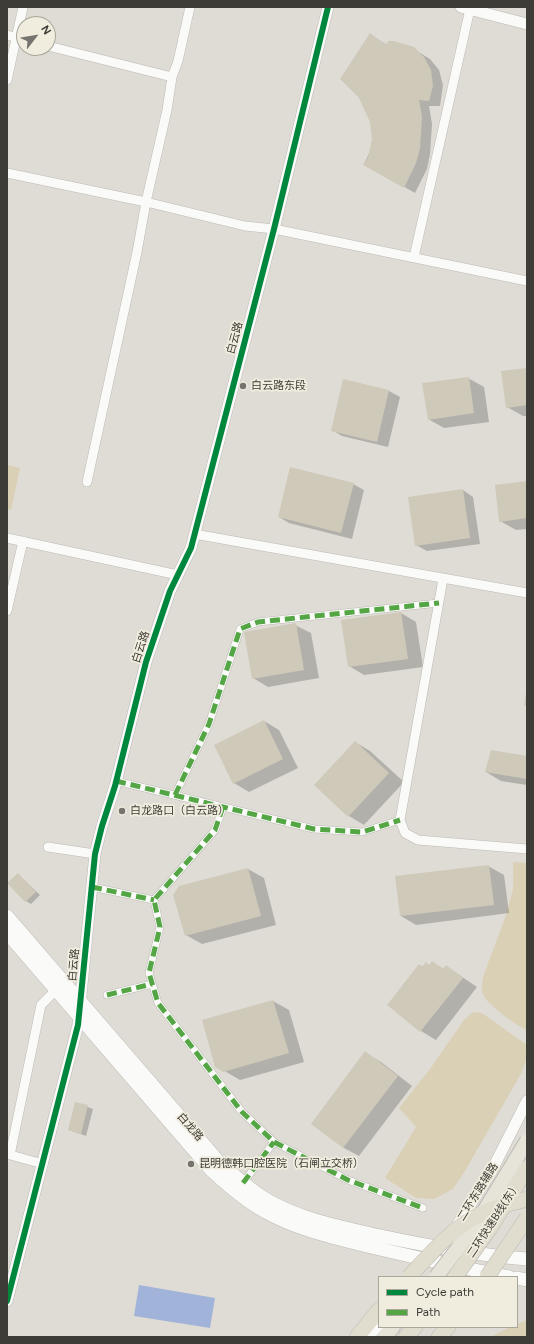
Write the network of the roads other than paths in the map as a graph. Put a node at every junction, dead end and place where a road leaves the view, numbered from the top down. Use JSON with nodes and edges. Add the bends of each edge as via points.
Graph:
{"nodes":[{"id":1,"x":190,"y":7,"type":"edge"},
{"id":2,"x":328,"y":7,"type":"edge"},
{"id":3,"x":466,"y":8,"type":"edge"},
{"id":4,"x":527,"y":24,"type":"edge"},
{"id":5,"x":16,"y":37,"type":"edge"},
{"id":6,"x":56,"y":48,"type":"edge"},
{"id":7,"x":172,"y":77,"type":"junction"},
{"id":8,"x":7,"y":80,"type":"edge"},
{"id":9,"x":7,"y":173,"type":"edge"},
{"id":10,"x":146,"y":202,"type":"junction"},
{"id":11,"x":274,"y":229,"type":"junction"},
{"id":12,"x":414,"y":257,"type":"junction"},
{"id":13,"x":527,"y":281,"type":"edge"},
{"id":14,"x":87,"y":482,"type":"dead end"},
{"id":15,"x":194,"y":534,"type":"junction"},
{"id":16,"x":7,"y":538,"type":"edge"},
{"id":17,"x":23,"y":541,"type":"junction"},
{"id":18,"x":178,"y":575,"type":"junction"},
{"id":19,"x":443,"y":579,"type":"junction"},
{"id":20,"x":527,"y":593,"type":"edge"},
{"id":21,"x":439,"y":603,"type":"junction"},
{"id":22,"x":7,"y":611,"type":"edge"},
{"id":23,"x":116,"y":781,"type":"junction"},
{"id":24,"x":175,"y":795,"type":"junction"},
{"id":25,"x":223,"y":807,"type":"junction"},
{"id":26,"x":400,"y":820,"type":"junction"},
{"id":27,"x":48,"y":847,"type":"dead end"},
{"id":28,"x":527,"y":849,"type":"edge"},
{"id":29,"x":96,"y":854,"type":"junction"},
{"id":30,"x":92,"y":887,"type":"junction"},
{"id":31,"x":154,"y":900,"type":"junction"},
{"id":32,"x":7,"y":916,"type":"edge"},
{"id":33,"x":7,"y":933,"type":"edge"},
{"id":34,"x":152,"y":984,"type":"junction"},
{"id":35,"x":56,"y":990,"type":"junction"},
{"id":36,"x":107,"y":995,"type":"dead end"},
{"id":37,"x":81,"y":1002,"type":"junction"},
{"id":38,"x":79,"y":1017,"type":"junction"},
{"id":39,"x":527,"y":1101,"type":"edge"},
{"id":40,"x":527,"y":1141,"type":"edge"},
{"id":41,"x":274,"y":1142,"type":"junction"},
{"id":42,"x":9,"y":1155,"type":"edge"},
{"id":43,"x":43,"y":1164,"type":"junction"},
{"id":44,"x":527,"y":1168,"type":"edge"},
{"id":45,"x":244,"y":1183,"type":"junction"},
{"id":46,"x":527,"y":1199,"type":"edge"},
{"id":47,"x":423,"y":1208,"type":"dead end"},
{"id":48,"x":527,"y":1218,"type":"edge"},
{"id":49,"x":527,"y":1227,"type":"edge"},
{"id":50,"x":441,"y":1248,"type":"junction"},
{"id":51,"x":503,"y":1254,"type":"junction"},
{"id":52,"x":527,"y":1259,"type":"edge"},
{"id":53,"x":431,"y":1261,"type":"junction"},
{"id":54,"x":410,"y":1276,"type":"edge"},
{"id":55,"x":420,"y":1276,"type":"edge"},
{"id":56,"x":437,"y":1276,"type":"edge"},
{"id":57,"x":455,"y":1276,"type":"edge"},
{"id":58,"x":488,"y":1276,"type":"edge"},
{"id":59,"x":7,"y":1301,"type":"edge"},
{"id":60,"x":378,"y":1311,"type":"edge"},
{"id":61,"x":378,"y":1326,"type":"edge"},
{"id":62,"x":392,"y":1328,"type":"edge"},
{"id":63,"x":412,"y":1328,"type":"edge"},
{"id":64,"x":412,"y":1328,"type":"edge"},
{"id":65,"x":447,"y":1328,"type":"edge"},
{"id":66,"x":357,"y":1337,"type":"edge"},
{"id":67,"x":368,"y":1337,"type":"edge"},
{"id":68,"x":384,"y":1337,"type":"edge"},
{"id":69,"x":402,"y":1337,"type":"edge"},
{"id":70,"x":406,"y":1337,"type":"edge"},
{"id":71,"x":440,"y":1337,"type":"edge"}],
"edges":[{"from":1,"to":7,"type":"street"},
{"from":2,"to":11,"type":"street","name":"白云路"},
{"from":3,"to":4,"type":"street"},
{"from":3,"to":12,"type":"street"},
{"from":5,"to":8,"type":"street"},
{"from":6,"to":7,"type":"street"},
{"from":7,"to":10,"type":"street","via":[[168,110]]},
{"from":9,"to":10,"type":"street"},
{"from":10,"to":11,"type":"street","via":[[245,226]]},
{"from":10,"to":14,"type":"street"},
{"from":11,"to":12,"type":"street"},
{"from":11,"to":15,"type":"street","name":"白云路"},
{"from":12,"to":13,"type":"street"},
{"from":15,"to":18,"type":"street","name":"白云路","via":[[191,548]]},
{"from":15,"to":19,"type":"street"},
{"from":16,"to":17,"type":"street"},
{"from":17,"to":18,"type":"street"},
{"from":17,"to":22,"type":"street"},
{"from":18,"to":23,"type":"street","name":"白云路","via":[[146,662]]},
{"from":19,"to":20,"type":"street"},
{"from":19,"to":21,"type":"street"},
{"from":21,"to":24,"type":"street","via":[[258,622],[240,629],[209,724]]},
{"from":21,"to":26,"type":"street"},
{"from":23,"to":24,"type":"street"},
{"from":23,"to":29,"type":"street","name":"白云路"},
{"from":24,"to":25,"type":"street"},
{"from":25,"to":26,"type":"street","via":[[314,829],[362,832]]},
{"from":25,"to":31,"type":"street","via":[[215,830]]},
{"from":26,"to":28,"type":"street","via":[[405,833],[418,840]]},
{"from":27,"to":29,"type":"street"},
{"from":29,"to":30,"type":"street","name":"白云路"},
{"from":30,"to":31,"type":"street"},
{"from":30,"to":37,"type":"street","name":"白云路"},
{"from":31,"to":34,"type":"street","via":[[160,927],[149,973]]},
{"from":32,"to":37,"type":"main road","name":"白龙路"},
{"from":33,"to":35,"type":"main road","name":"白龙路"},
{"from":34,"to":36,"type":"street"},
{"from":34,"to":41,"type":"street","via":[[158,1003],[178,1030],[242,1112]]},
{"from":35,"to":38,"type":"main road","name":"白龙路"},
{"from":35,"to":42,"type":"street","via":[[41,1005]]},
{"from":37,"to":38,"type":"street","name":"白云路"},
{"from":37,"to":45,"type":"main road","name":"白龙路","via":[[219,1162]]},
{"from":38,"to":43,"type":"street","name":"白云路"},
{"from":38,"to":53,"type":"main road","name":"白龙路","via":[[211,1170],[263,1211],[295,1226]]},
{"from":39,"to":50,"type":"street","name":"二环东路辅路","via":[[491,1172]]},
{"from":40,"to":56,"type":"main road","bridge":true,"via":[[481,1217]]},
{"from":41,"to":45,"type":"street"},
{"from":41,"to":47,"type":"street","via":[[348,1180]]},
{"from":42,"to":43,"type":"street"},
{"from":43,"to":59,"type":"street","name":"白云路"},
{"from":44,"to":57,"type":"highway","name":"二环快速B线(东)","bridge":true,"via":[[494,1223]]},
{"from":45,"to":50,"type":"main road","name":"白龙路","via":[[268,1201],[299,1216]]},
{"from":46,"to":54,"type":"highway","bridge":true,"via":[[482,1213],[452,1234]]},
{"from":48,"to":51,"type":"highway","bridge":true},
{"from":49,"to":51,"type":"highway"},
{"from":50,"to":51,"type":"main road","name":"白龙路"},
{"from":50,"to":53,"type":"street","name":"二环东路辅路"},
{"from":51,"to":52,"type":"main road","name":"白龙路"},
{"from":51,"to":58,"type":"highway","bridge":true},
{"from":53,"to":55,"type":"street","name":"二环东路辅路"},
{"from":53,"to":58,"type":"main road","name":"白龙路"},
{"from":60,"to":66,"type":"highway"},
{"from":61,"to":67,"type":"street"},
{"from":62,"to":68,"type":"main road"},
{"from":63,"to":69,"type":"main road"},
{"from":64,"to":70,"type":"highway"},
{"from":65,"to":71,"type":"highway"}]}
